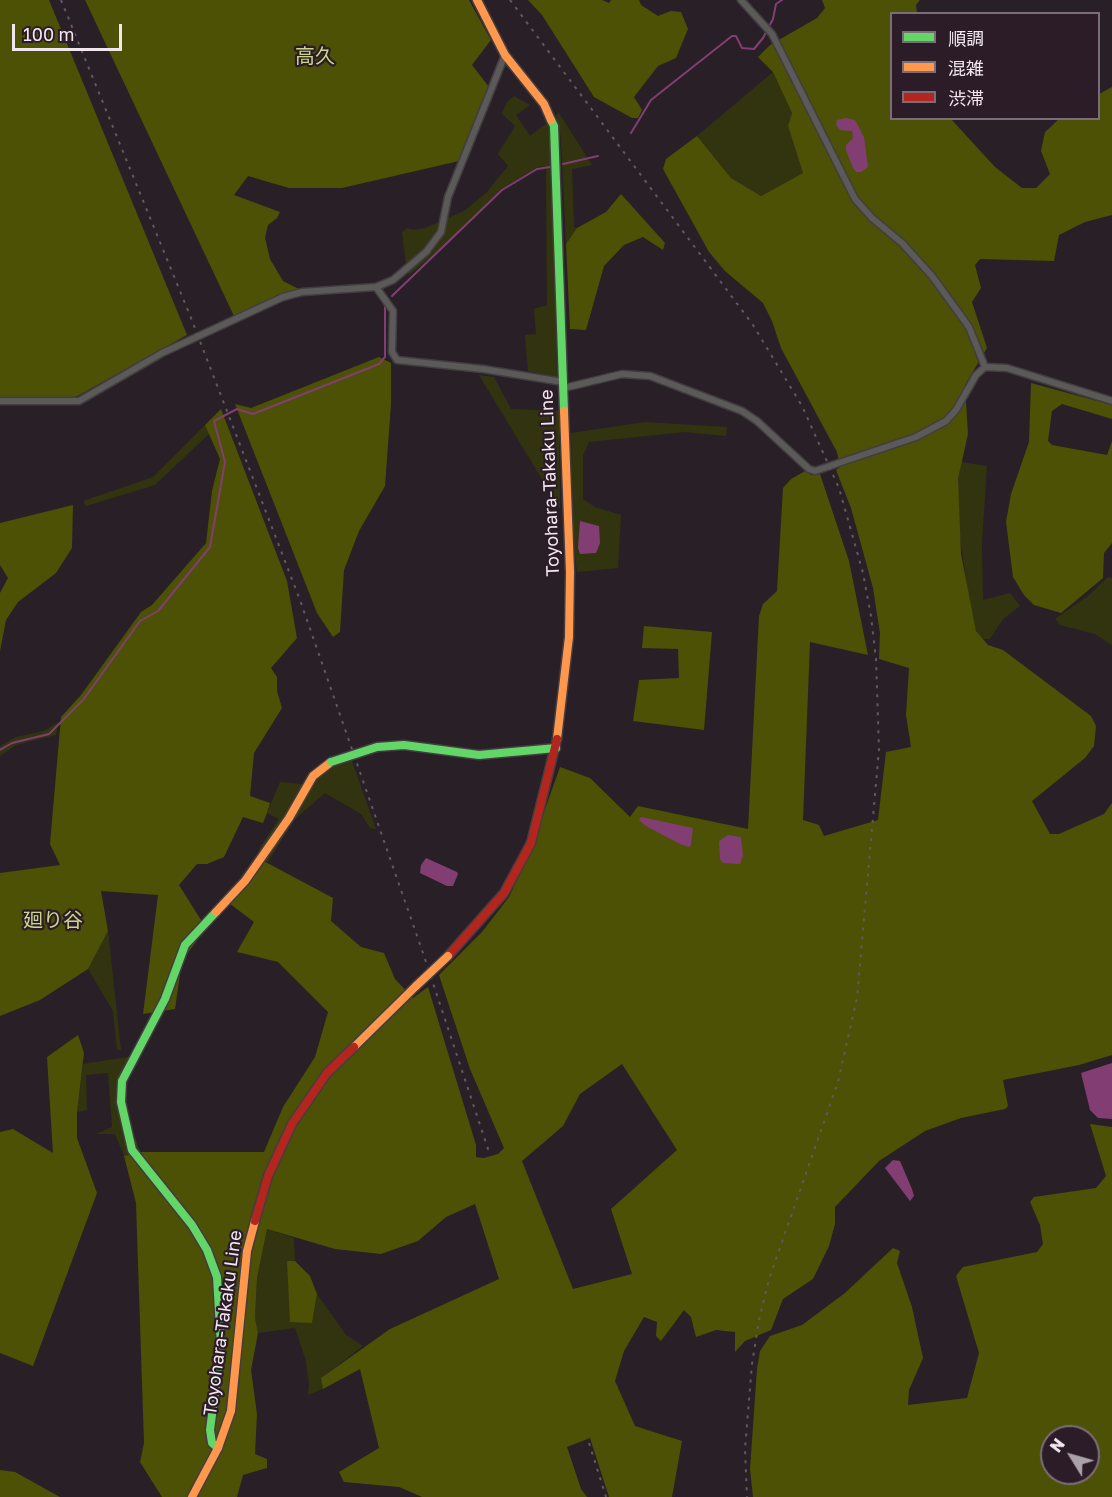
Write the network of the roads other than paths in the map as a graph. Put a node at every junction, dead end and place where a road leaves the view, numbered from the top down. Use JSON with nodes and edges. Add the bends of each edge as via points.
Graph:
{"nodes":[{"id":1,"x":477,"y":0,"type":"edge"},
{"id":2,"x":741,"y":0,"type":"edge"},
{"id":3,"x":505,"y":55,"type":"junction"},
{"id":4,"x":376,"y":287,"type":"junction"},
{"id":5,"x":985,"y":367,"type":"junction"},
{"id":6,"x":564,"y":385,"type":"junction"},
{"id":7,"x":0,"y":401,"type":"edge"},
{"id":8,"x":1112,"y":401,"type":"edge"},
{"id":9,"x":556,"y":748,"type":"junction"},
{"id":10,"x":218,"y":1448,"type":"junction"},
{"id":11,"x":192,"y":1497,"type":"edge"}],
"edges":[{"from":1,"to":3,"type":"main road","name":"Toyohara-Takaku Line"},
{"from":2,"to":5,"type":"street","via":[[770,30],[855,199],[932,276],[969,327]]},
{"from":3,"to":4,"type":"street","via":[[448,197],[441,232],[426,252],[393,280]]},
{"from":3,"to":6,"type":"main road","name":"Toyohara-Takaku Line","via":[[544,104],[554,126]]},
{"from":4,"to":6,"type":"street","via":[[393,311],[392,352],[398,360],[483,369]]},
{"from":4,"to":7,"type":"street","via":[[283,297],[162,353],[79,401]]},
{"from":5,"to":6,"type":"street","via":[[946,421],[916,437],[815,471],[742,411],[650,376],[622,374]]},
{"from":5,"to":8,"type":"street","via":[[1006,368]]},
{"from":6,"to":9,"type":"main road","name":"Toyohara-Takaku Line","via":[[569,637]]},
{"from":9,"to":10,"type":"main road","name":"Toyohara-Takaku Line","bridge":true,"via":[[543,807],[518,870],[492,910],[327,1073],[292,1124],[268,1176],[247,1251],[231,1411]]},
{"from":9,"to":10,"type":"main road","bridge":true,"via":[[479,755],[397,745],[377,747],[331,762],[313,776],[245,881],[185,945],[165,999],[122,1081],[122,1102],[132,1149],[192,1225],[217,1277],[221,1346],[210,1430],[212,1443]]},
{"from":10,"to":11,"type":"main road","name":"Toyohara-Takaku Line"}]}
